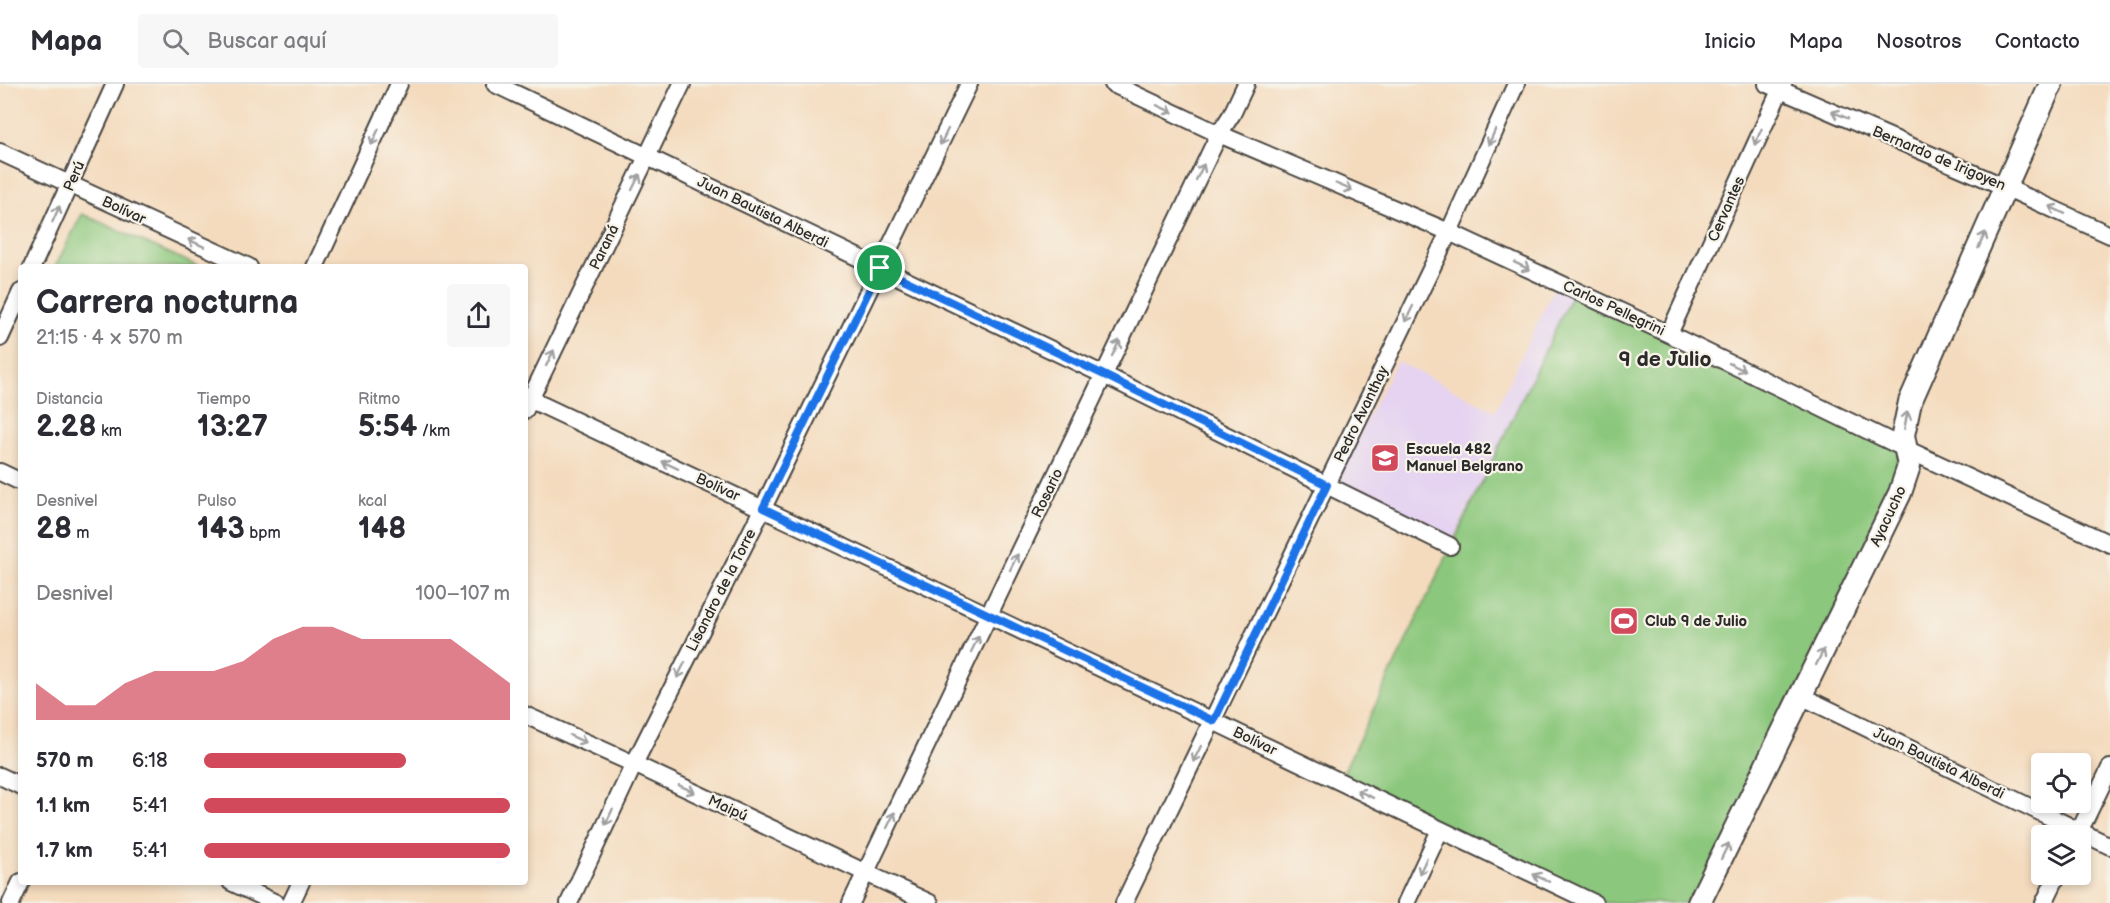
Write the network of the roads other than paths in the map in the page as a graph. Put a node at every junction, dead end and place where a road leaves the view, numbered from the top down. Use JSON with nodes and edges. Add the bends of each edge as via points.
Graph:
{"nodes":[{"id":1,"x":115,"y":84,"type":"edge"},
{"id":2,"x":399,"y":84,"type":"edge"},
{"id":3,"x":495,"y":84,"type":"edge"},
{"id":4,"x":682,"y":84,"type":"edge"},
{"id":5,"x":969,"y":84,"type":"edge"},
{"id":6,"x":1113,"y":84,"type":"edge"},
{"id":7,"x":1246,"y":84,"type":"edge"},
{"id":8,"x":1516,"y":84,"type":"edge"},
{"id":9,"x":2051,"y":84,"type":"edge"},
{"id":10,"x":1777,"y":86,"type":"edge"},
{"id":11,"x":1219,"y":134,"type":"junction"},
{"id":12,"x":0,"y":152,"type":"edge"},
{"id":13,"x":648,"y":157,"type":"junction"},
{"id":14,"x":69,"y":185,"type":"junction"},
{"id":15,"x":2005,"y":187,"type":"junction"},
{"id":16,"x":1449,"y":232,"type":"junction"},
{"id":17,"x":2110,"y":235,"type":"edge"},
{"id":18,"x":33,"y":264,"type":"edge"},
{"id":19,"x":242,"y":264,"type":"edge"},
{"id":20,"x":316,"y":264,"type":"edge"},
{"id":21,"x":880,"y":268,"type":"junction"},
{"id":22,"x":18,"y":299,"type":"edge"},
{"id":23,"x":1669,"y":334,"type":"junction"},
{"id":24,"x":0,"y":338,"type":"edge"},
{"id":25,"x":1104,"y":375,"type":"junction"},
{"id":26,"x":528,"y":400,"type":"edge"},
{"id":27,"x":528,"y":402,"type":"edge"},
{"id":28,"x":1906,"y":449,"type":"junction"},
{"id":29,"x":0,"y":472,"type":"edge"},
{"id":30,"x":18,"y":481,"type":"edge"},
{"id":31,"x":1327,"y":485,"type":"junction"},
{"id":32,"x":763,"y":508,"type":"junction"},
{"id":33,"x":2110,"y":544,"type":"edge"},
{"id":34,"x":1450,"y":546,"type":"dead end"},
{"id":35,"x":989,"y":615,"type":"junction"},
{"id":36,"x":1801,"y":696,"type":"junction"},
{"id":37,"x":528,"y":716,"type":"edge"},
{"id":38,"x":1214,"y":721,"type":"junction"},
{"id":39,"x":634,"y":764,"type":"junction"},
{"id":40,"x":2110,"y":768,"type":"edge"},
{"id":41,"x":0,"y":776,"type":"edge"},
{"id":42,"x":18,"y":785,"type":"edge"},
{"id":43,"x":2062,"y":825,"type":"edge"},
{"id":44,"x":2082,"y":825,"type":"edge"},
{"id":45,"x":1440,"y":830,"type":"junction"},
{"id":46,"x":2091,"y":838,"type":"edge"},
{"id":47,"x":2110,"y":846,"type":"edge"},
{"id":48,"x":866,"y":873,"type":"junction"},
{"id":49,"x":20,"y":885,"type":"edge"},
{"id":50,"x":237,"y":885,"type":"edge"},
{"id":51,"x":300,"y":885,"type":"edge"},
{"id":52,"x":2053,"y":885,"type":"edge"},
{"id":53,"x":11,"y":903,"type":"edge"},
{"id":54,"x":276,"y":903,"type":"edge"},
{"id":55,"x":291,"y":903,"type":"edge"},
{"id":56,"x":569,"y":903,"type":"edge"},
{"id":57,"x":851,"y":903,"type":"edge"},
{"id":58,"x":930,"y":903,"type":"edge"},
{"id":59,"x":1124,"y":903,"type":"edge"},
{"id":60,"x":1406,"y":903,"type":"edge"},
{"id":61,"x":1594,"y":903,"type":"edge"},
{"id":62,"x":1699,"y":903,"type":"edge"},
{"id":63,"x":2044,"y":903,"type":"edge"}],
"edges":[{"from":1,"to":14,"type":"street","name":"Perú"},
{"from":2,"to":20,"type":"street","one_way":true},
{"from":3,"to":13,"type":"street","name":"Juan Bautista Alberdi"},
{"from":4,"to":13,"type":"street","name":"Paraná"},
{"from":5,"to":21,"type":"street","name":"Lisandro de la Torre","one_way":true},
{"from":6,"to":11,"type":"street","name":"Carlos Pellegrini","one_way":true},
{"from":7,"to":11,"type":"street","name":"Rosario"},
{"from":8,"to":16,"type":"street","name":"Pedro Avanthay","one_way":true},
{"from":9,"to":15,"type":"street","name":"Ayacucho"},
{"from":15,"to":10,"type":"street","name":"Bernardo de Irigoyen","one_way":true},
{"from":10,"to":23,"type":"street","name":"Cervantes","one_way":true},
{"from":11,"to":16,"type":"street","name":"Carlos Pellegrini","one_way":true},
{"from":25,"to":11,"type":"street","name":"Rosario","one_way":true},
{"from":12,"to":14,"type":"street","name":"Bolívar"},
{"from":13,"to":21,"type":"street","name":"Juan Bautista Alberdi"},
{"from":26,"to":13,"type":"street","name":"Paraná","one_way":true},
{"from":18,"to":14,"type":"street","name":"Perú","one_way":true},
{"from":19,"to":14,"type":"street","name":"Bolívar","one_way":true},
{"from":17,"to":15,"type":"street","name":"Bernardo de Irigoyen","one_way":true},
{"from":28,"to":15,"type":"street","name":"Ayacucho","one_way":true,"via":[[1903,435],[1910,402]]},
{"from":16,"to":23,"type":"street","name":"Carlos Pellegrini","one_way":true},
{"from":16,"to":31,"type":"street","name":"Pedro Avanthay","one_way":true},
{"from":21,"to":25,"type":"street","name":"Juan Bautista Alberdi"},
{"from":21,"to":32,"type":"street","name":"Lisandro de la Torre"},
{"from":22,"to":24,"type":"street"},
{"from":23,"to":28,"type":"street","name":"Carlos Pellegrini","one_way":true},
{"from":25,"to":31,"type":"street","name":"Juan Bautista Alberdi"},
{"from":35,"to":25,"type":"street","name":"Rosario","one_way":true},
{"from":32,"to":27,"type":"street","name":"Bolívar","one_way":true},
{"from":28,"to":33,"type":"street","name":"Carlos Pellegrini"},
{"from":36,"to":28,"type":"street","name":"Ayacucho","one_way":true,"via":[[1900,493],[1909,466]]},
{"from":29,"to":30,"type":"street"},
{"from":31,"to":34,"type":"street","name":"Juan Bautista Alberdi"},
{"from":31,"to":38,"type":"street","name":"Pedro Avanthay"},
{"from":32,"to":35,"type":"street","name":"Bolívar"},
{"from":32,"to":39,"type":"street","name":"Lisandro de la Torre","one_way":true},
{"from":35,"to":38,"type":"street","name":"Bolívar"},
{"from":48,"to":35,"type":"street","name":"Rosario","one_way":true},
{"from":36,"to":43,"type":"street","name":"Juan Bautista Alberdi"},
{"from":62,"to":36,"type":"street","name":"Ayacucho","one_way":true},
{"from":37,"to":39,"type":"street","name":"Maipú","one_way":true},
{"from":45,"to":38,"type":"street","name":"Bolívar","one_way":true},
{"from":38,"to":59,"type":"street","name":"Pedro Avanthay","one_way":true},
{"from":39,"to":48,"type":"street","name":"Maipú","one_way":true},
{"from":39,"to":56,"type":"street","name":"Lisandro de la Torre","one_way":true},
{"from":40,"to":44,"type":"street"},
{"from":41,"to":42,"type":"street"},
{"from":45,"to":60,"type":"street","one_way":true},
{"from":61,"to":45,"type":"street","name":"Bolívar","one_way":true},
{"from":46,"to":47,"type":"street","name":"Juan Bautista Alberdi"},
{"from":48,"to":57,"type":"street","name":"Rosario"},
{"from":48,"to":58,"type":"street","name":"Maipú"},
{"from":49,"to":53,"type":"street"},
{"from":50,"to":54,"type":"street"},
{"from":51,"to":55,"type":"street"},
{"from":52,"to":63,"type":"street"}]}
